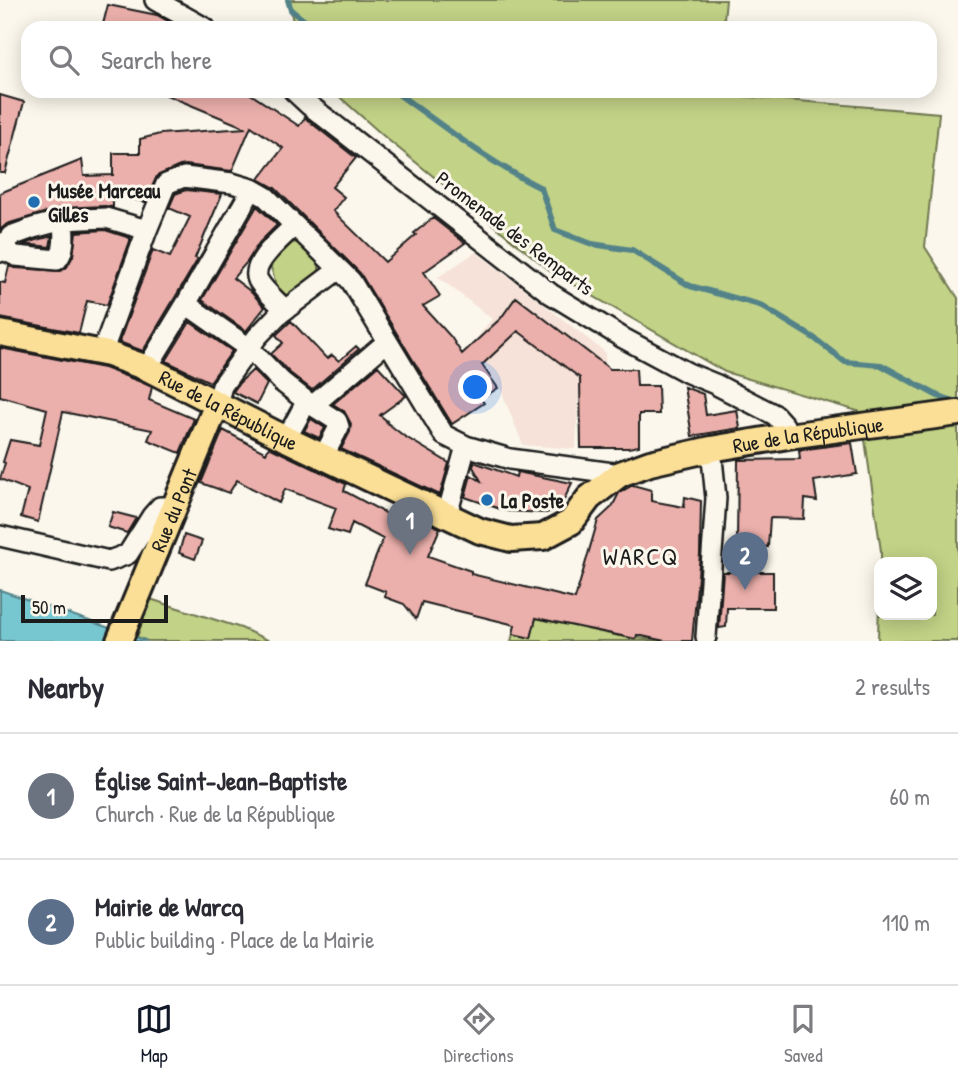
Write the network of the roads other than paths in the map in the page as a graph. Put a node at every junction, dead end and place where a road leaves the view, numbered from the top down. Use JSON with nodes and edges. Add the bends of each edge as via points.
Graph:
{"nodes":[{"id":1,"x":155,"y":0,"type":"edge"},
{"id":2,"x":192,"y":21,"type":"edge"},
{"id":3,"x":302,"y":98,"type":"edge"},
{"id":4,"x":256,"y":191,"type":"junction"},
{"id":5,"x":64,"y":220,"type":"junction"},
{"id":6,"x":294,"y":226,"type":"junction"},
{"id":7,"x":147,"y":230,"type":"junction"},
{"id":8,"x":1,"y":250,"type":"edge"},
{"id":9,"x":338,"y":270,"type":"junction"},
{"id":10,"x":186,"y":304,"type":"junction"},
{"id":11,"x":285,"y":310,"type":"junction"},
{"id":12,"x":0,"y":333,"type":"edge"},
{"id":13,"x":388,"y":344,"type":"junction"},
{"id":14,"x":249,"y":348,"type":"junction"},
{"id":15,"x":102,"y":353,"type":"junction"},
{"id":16,"x":147,"y":368,"type":"junction"},
{"id":17,"x":217,"y":404,"type":"junction"},
{"id":18,"x":310,"y":404,"type":"junction"},
{"id":19,"x":958,"y":413,"type":"edge"},
{"id":20,"x":788,"y":436,"type":"junction"},
{"id":21,"x":286,"y":439,"type":"junction"},
{"id":22,"x":466,"y":446,"type":"junction"},
{"id":23,"x":711,"y":449,"type":"junction"},
{"id":24,"x":323,"y":457,"type":"junction"},
{"id":25,"x":620,"y":474,"type":"junction"},
{"id":26,"x":175,"y":507,"type":"junction"},
{"id":27,"x":447,"y":515,"type":"junction"},
{"id":28,"x":0,"y":536,"type":"edge"},
{"id":29,"x":706,"y":637,"type":"dead end"},
{"id":30,"x":119,"y":641,"type":"edge"}],
"edges":[{"from":1,"to":2,"type":"street"},
{"from":3,"to":20,"type":"street","name":"Promenade des Remparts","via":[[551,294],[645,350],[775,415]]},
{"from":4,"to":6,"type":"street"},
{"from":4,"to":7,"type":"street","via":[[184,177],[166,184]]},
{"from":4,"to":10,"type":"street"},
{"from":5,"to":7,"type":"street","via":[[106,218]]},
{"from":5,"to":8,"type":"street","via":[[11,236]]},
{"from":5,"to":8,"type":"street","via":[[57,260]]},
{"from":6,"to":9,"type":"street"},
{"from":6,"to":11,"type":"street","via":[[259,262],[256,272]]},
{"from":7,"to":15,"type":"street"},
{"from":9,"to":11,"type":"street"},
{"from":9,"to":13,"type":"street","via":[[351,281]]},
{"from":10,"to":14,"type":"street"},
{"from":10,"to":16,"type":"street"},
{"from":11,"to":14,"type":"street"},
{"from":12,"to":15,"type":"main road","name":"Rue de la République"},
{"from":13,"to":18,"type":"street"},
{"from":13,"to":22,"type":"street","via":[[444,435]]},
{"from":14,"to":17,"type":"street","via":[[222,386]]},
{"from":14,"to":18,"type":"street"},
{"from":15,"to":16,"type":"main road","name":"Rue de la République"},
{"from":16,"to":17,"type":"main road","name":"Rue de la République"},
{"from":17,"to":21,"type":"main road","name":"Rue de la République"},
{"from":17,"to":26,"type":"main road","name":"Rue du Pont"},
{"from":18,"to":21,"type":"street","via":[[303,408]]},
{"from":18,"to":24,"type":"street","via":[[339,427]]},
{"from":19,"to":20,"type":"main road","name":"Rue de la République"},
{"from":20,"to":23,"type":"main road","name":"Rue de la République"},
{"from":21,"to":24,"type":"main road","name":"Rue de la République"},
{"from":22,"to":25,"type":"street","via":[[510,459]]},
{"from":22,"to":27,"type":"street"},
{"from":23,"to":25,"type":"main road","name":"Rue de la République"},
{"from":23,"to":29,"type":"street","via":[[716,498]]},
{"from":24,"to":27,"type":"main road","name":"Rue de la République"},
{"from":25,"to":27,"type":"main road","name":"Rue de la République","via":[[589,498],[571,522],[543,537],[511,539]]},
{"from":26,"to":28,"type":"street","via":[[160,507],[128,554],[109,561]]},
{"from":26,"to":30,"type":"main road","name":"Rue du Pont"}]}
